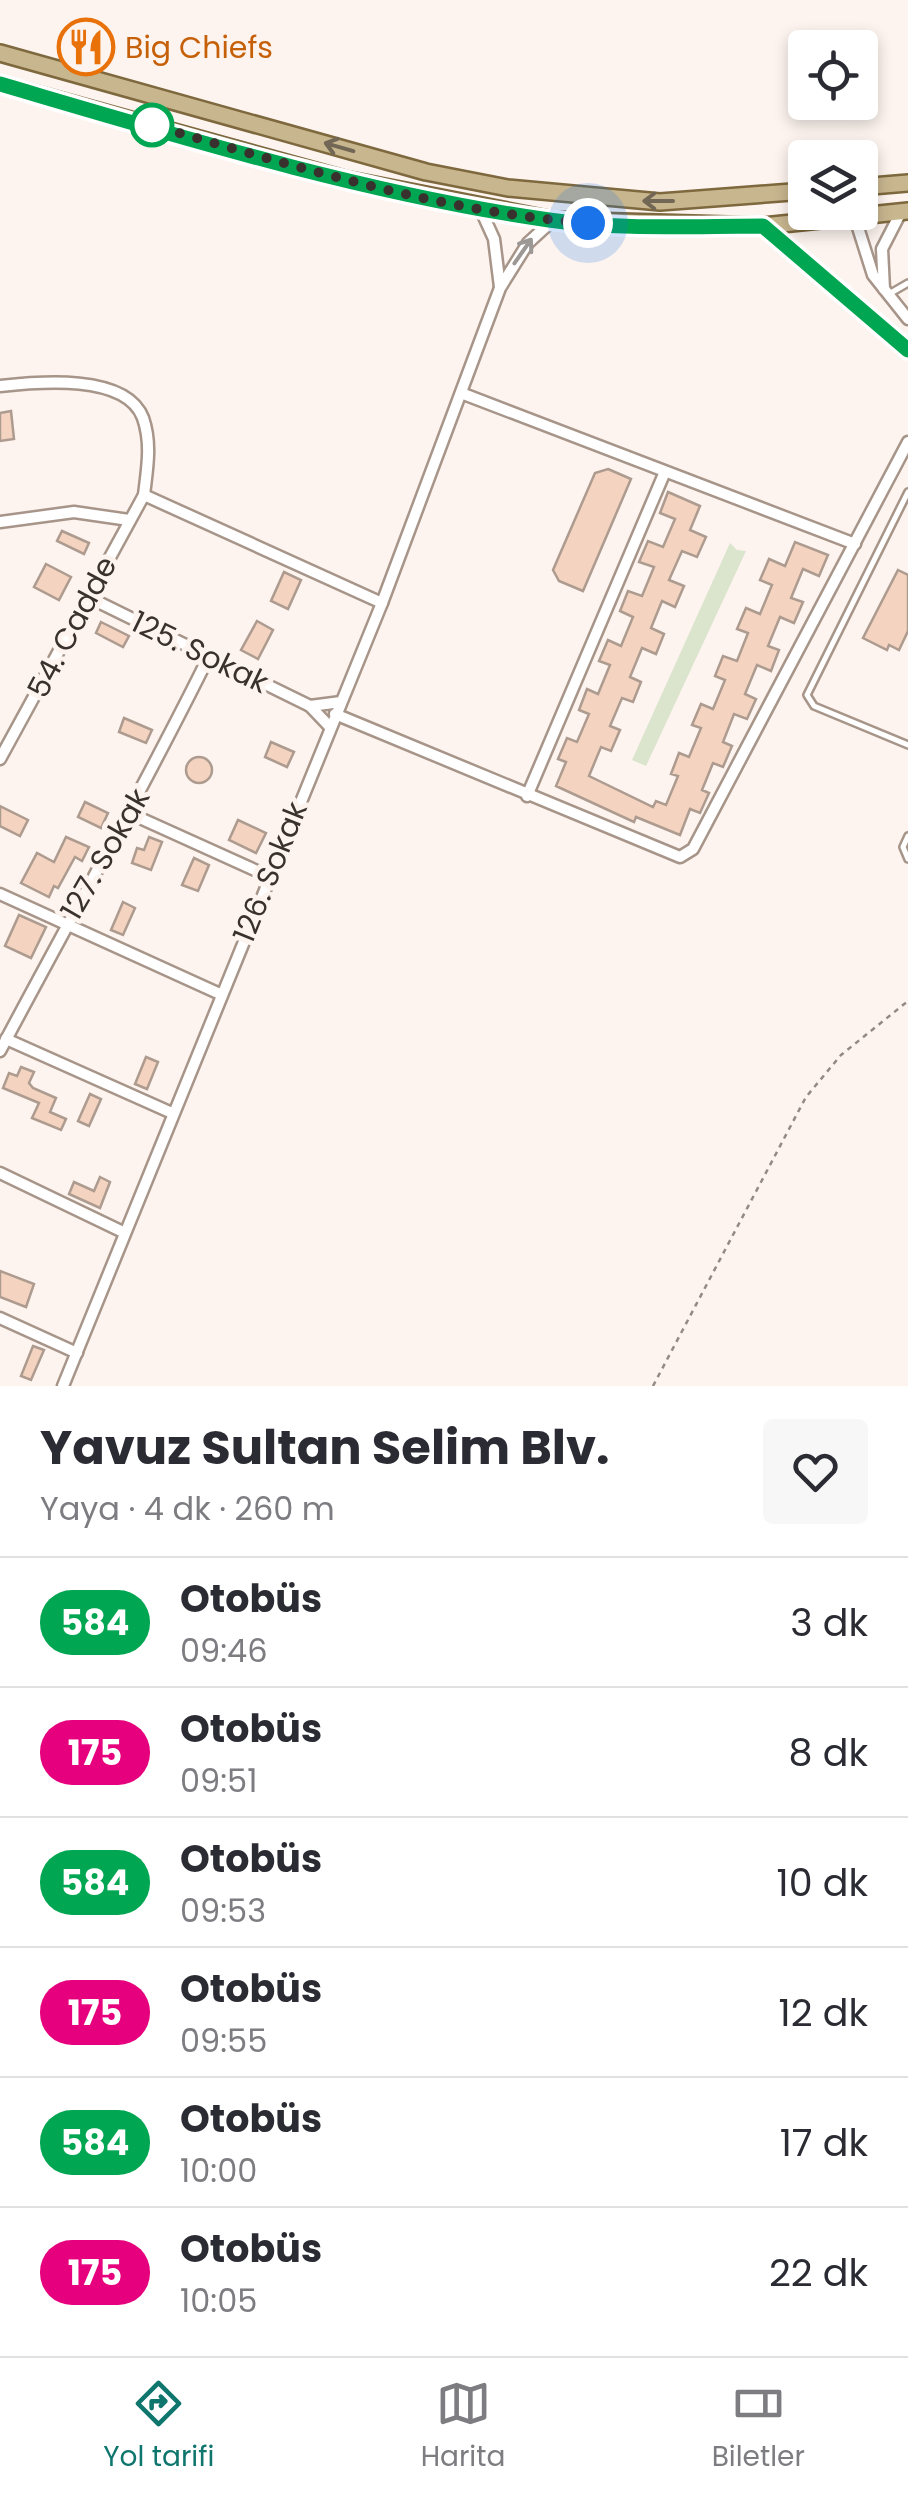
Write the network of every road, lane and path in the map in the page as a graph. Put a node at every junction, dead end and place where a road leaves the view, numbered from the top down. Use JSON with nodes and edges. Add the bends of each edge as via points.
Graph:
{"nodes":[{"id":1,"x":0,"y":53,"type":"edge"},
{"id":2,"x":0,"y":84,"type":"edge"},
{"id":3,"x":908,"y":183,"type":"edge"},
{"id":4,"x":878,"y":186,"type":"edge"},
{"id":5,"x":788,"y":193,"type":"edge"},
{"id":6,"x":755,"y":196,"type":"junction"},
{"id":7,"x":479,"y":206,"type":"junction"},
{"id":8,"x":905,"y":211,"type":"edge"},
{"id":9,"x":878,"y":213,"type":"edge"},
{"id":10,"x":553,"y":220,"type":"junction"},
{"id":11,"x":788,"y":223,"type":"edge"},
{"id":12,"x":763,"y":226,"type":"junction"},
{"id":13,"x":858,"y":230,"type":"edge"},
{"id":14,"x":908,"y":283,"type":"edge"},
{"id":15,"x":500,"y":288,"type":"junction"},
{"id":16,"x":886,"y":292,"type":"junction"},
{"id":17,"x":908,"y":319,"type":"edge"},
{"id":18,"x":908,"y":350,"type":"edge"},
{"id":19,"x":0,"y":386,"type":"edge"},
{"id":20,"x":461,"y":393,"type":"junction"},
{"id":21,"x":908,"y":442,"type":"edge"},
{"id":22,"x":664,"y":474,"type":"junction"},
{"id":23,"x":908,"y":492,"type":"edge"},
{"id":24,"x":144,"y":495,"type":"junction"},
{"id":25,"x":129,"y":520,"type":"junction"},
{"id":26,"x":0,"y":522,"type":"edge"},
{"id":27,"x":854,"y":544,"type":"junction"},
{"id":28,"x":90,"y":598,"type":"junction"},
{"id":29,"x":382,"y":602,"type":"junction"},
{"id":30,"x":209,"y":656,"type":"junction"},
{"id":31,"x":341,"y":702,"type":"junction"},
{"id":32,"x":310,"y":706,"type":"junction"},
{"id":33,"x":335,"y":714,"type":"junction"},
{"id":34,"x":330,"y":727,"type":"junction"},
{"id":35,"x":908,"y":744,"type":"edge"},
{"id":36,"x":0,"y":759,"type":"edge"},
{"id":37,"x":527,"y":796,"type":"junction"},
{"id":38,"x":131,"y":814,"type":"junction"},
{"id":39,"x":908,"y":836,"type":"edge"},
{"id":40,"x":908,"y":859,"type":"edge"},
{"id":41,"x":268,"y":876,"type":"junction"},
{"id":42,"x":0,"y":894,"type":"edge"},
{"id":43,"x":64,"y":924,"type":"junction"},
{"id":44,"x":220,"y":994,"type":"junction"},
{"id":45,"x":908,"y":1001,"type":"edge"},
{"id":46,"x":6,"y":1039,"type":"junction"},
{"id":47,"x":0,"y":1051,"type":"edge"},
{"id":48,"x":172,"y":1114,"type":"junction"},
{"id":49,"x":0,"y":1173,"type":"edge"},
{"id":50,"x":124,"y":1232,"type":"junction"},
{"id":51,"x":0,"y":1318,"type":"edge"},
{"id":52,"x":77,"y":1353,"type":"junction"},
{"id":53,"x":64,"y":1386,"type":"edge"},
{"id":54,"x":653,"y":1386,"type":"edge"}],
"edges":[{"from":6,"to":1,"type":"main road","one_way":true,"via":[[660,202],[508,188],[426,172]]},
{"from":2,"to":7,"type":"main road","via":[[344,179]]},
{"from":3,"to":4,"type":"main road"},
{"from":5,"to":6,"type":"main road"},
{"from":6,"to":12,"type":"main road"},
{"from":7,"to":10,"type":"main road"},
{"from":7,"to":15,"type":"street","via":[[494,239]]},
{"from":8,"to":9,"type":"main road"},
{"from":8,"to":16,"type":"street","via":[[882,249]]},
{"from":10,"to":12,"type":"main road"},
{"from":15,"to":10,"type":"street","name":"126. Sokak","one_way":true,"via":[[528,243]]},
{"from":11,"to":12,"type":"main road"},
{"from":12,"to":18,"type":"street"},
{"from":13,"to":16,"type":"street"},
{"from":14,"to":16,"type":"lane"},
{"from":15,"to":20,"type":"street","name":"126. Sokak"},
{"from":16,"to":17,"type":"street"},
{"from":19,"to":24,"type":"street","via":[[62,380],[125,398],[142,414],[149,447]]},
{"from":20,"to":22,"type":"street"},
{"from":20,"to":29,"type":"street","name":"126. Sokak"},
{"from":21,"to":27,"type":"street"},
{"from":22,"to":27,"type":"street"},
{"from":22,"to":37,"type":"street"},
{"from":23,"to":35,"type":"lane","via":[[807,696],[814,706]]},
{"from":24,"to":25,"type":"street","name":"54. Cadde"},
{"from":24,"to":29,"type":"street"},
{"from":25,"to":26,"type":"street","via":[[74,512]]},
{"from":25,"to":28,"type":"street","name":"54. Cadde"},
{"from":27,"to":37,"type":"street","via":[[693,849],[671,856]]},
{"from":28,"to":30,"type":"street","name":"125. Sokak"},
{"from":28,"to":36,"type":"street","name":"54. Cadde"},
{"from":29,"to":31,"type":"street","name":"126. Sokak"},
{"from":30,"to":32,"type":"street","name":"125. Sokak"},
{"from":30,"to":38,"type":"street","name":"127. Sokak"},
{"from":31,"to":32,"type":"street"},
{"from":31,"to":33,"type":"street","name":"126. Sokak"},
{"from":32,"to":34,"type":"street","name":"125. Sokak"},
{"from":33,"to":34,"type":"street","name":"126. Sokak"},
{"from":33,"to":37,"type":"street"},
{"from":34,"to":41,"type":"street","name":"126. Sokak"},
{"from":38,"to":41,"type":"street"},
{"from":38,"to":43,"type":"street","name":"127. Sokak"},
{"from":39,"to":40,"type":"lane"},
{"from":41,"to":44,"type":"street","name":"126. Sokak"},
{"from":42,"to":43,"type":"street"},
{"from":43,"to":44,"type":"street"},
{"from":43,"to":46,"type":"street","name":"127. Sokak"},
{"from":44,"to":48,"type":"street","name":"126. Sokak"},
{"from":45,"to":54,"type":"path","via":[[840,1056],[806,1097]]},
{"from":46,"to":47,"type":"street","name":"127. Sokak"},
{"from":46,"to":48,"type":"street"},
{"from":48,"to":50,"type":"street","name":"126. Sokak"},
{"from":49,"to":50,"type":"street"},
{"from":50,"to":52,"type":"street","name":"126. Sokak"},
{"from":51,"to":52,"type":"street"},
{"from":52,"to":53,"type":"street","name":"126. Sokak"}]}
